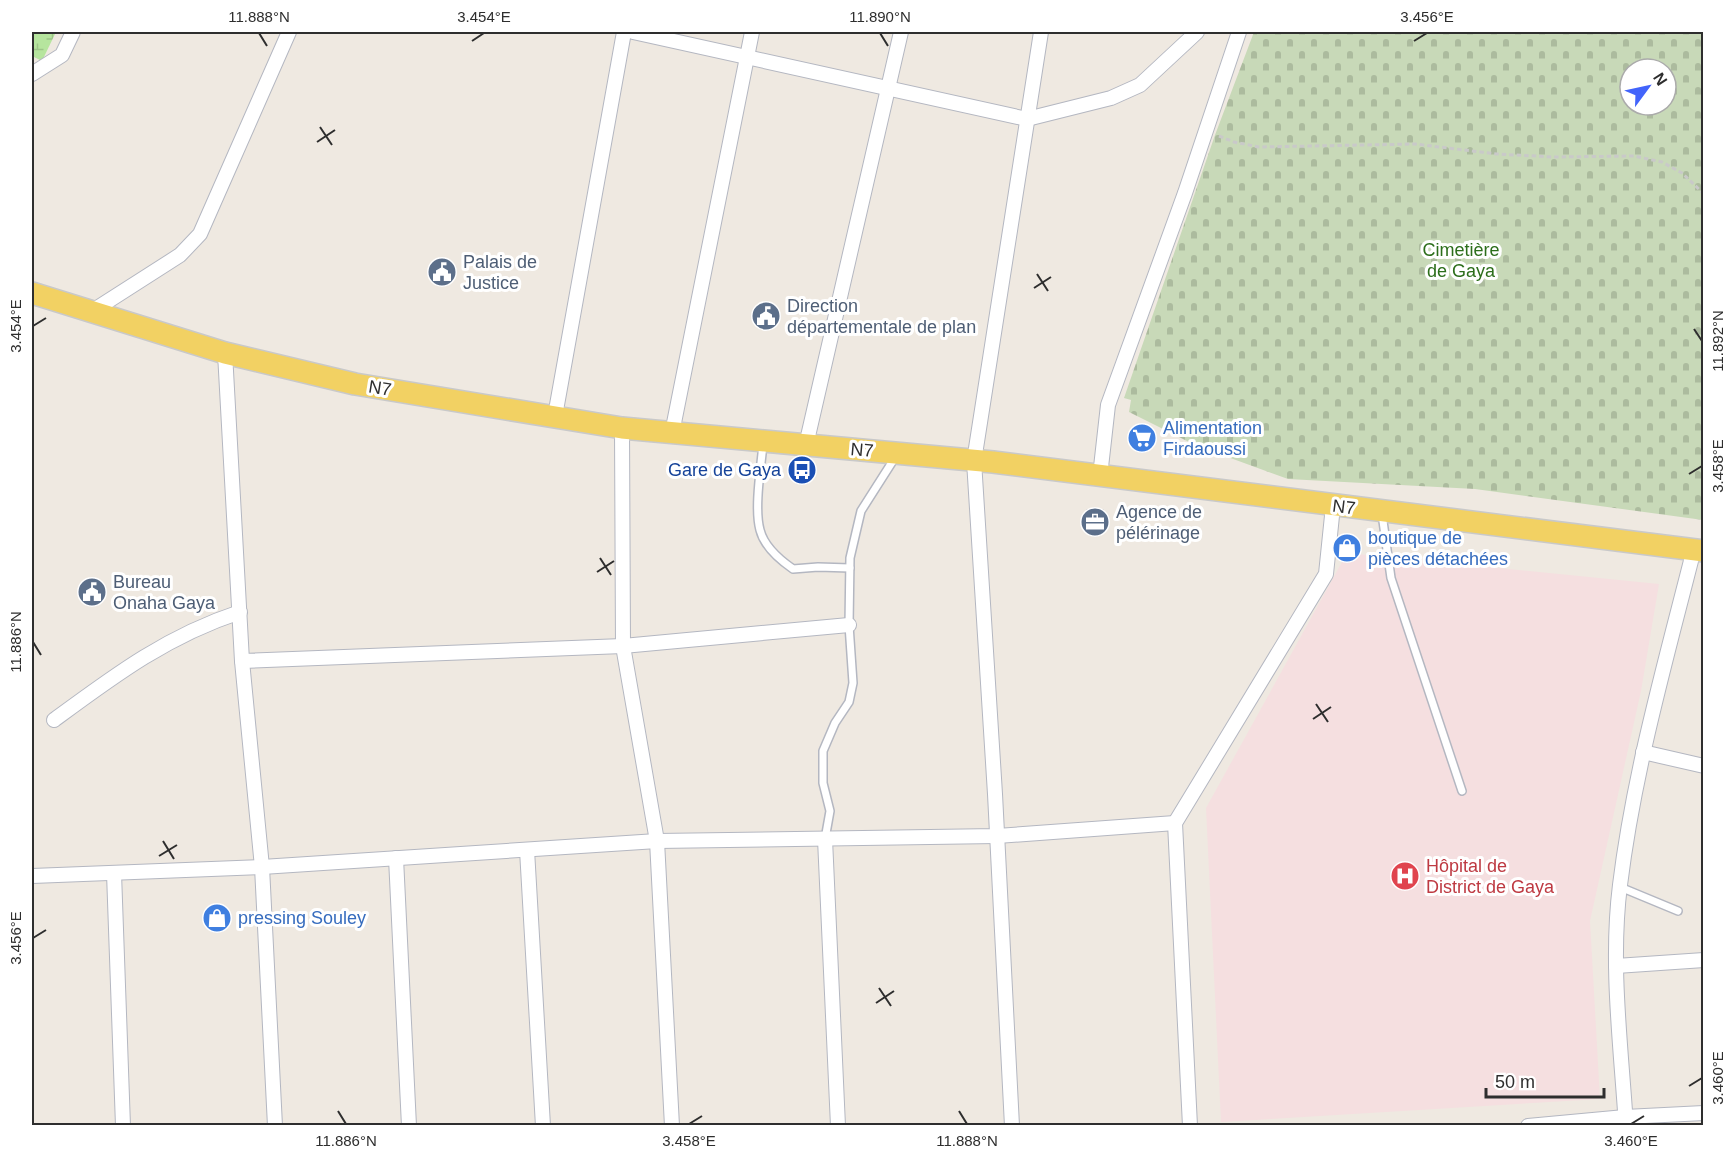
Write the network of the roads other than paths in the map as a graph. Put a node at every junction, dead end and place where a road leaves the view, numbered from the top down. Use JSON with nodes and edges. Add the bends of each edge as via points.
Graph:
{"nodes":[{"id":1,"x":73,"y":32,"type":"edge"},
{"id":2,"x":289,"y":32,"type":"edge"},
{"id":3,"x":624,"y":32,"type":"edge"},
{"id":4,"x":633,"y":32,"type":"edge"},
{"id":5,"x":752,"y":32,"type":"edge"},
{"id":6,"x":901,"y":32,"type":"edge"},
{"id":7,"x":1041,"y":32,"type":"edge"},
{"id":8,"x":1197,"y":32,"type":"edge"},
{"id":9,"x":1239,"y":32,"type":"edge"},
{"id":10,"x":747,"y":57,"type":"junction"},
{"id":11,"x":32,"y":74,"type":"edge"},
{"id":12,"x":889,"y":89,"type":"junction"},
{"id":13,"x":1027,"y":119,"type":"junction"},
{"id":14,"x":32,"y":292,"type":"edge"},
{"id":15,"x":91,"y":312,"type":"junction"},
{"id":16,"x":225,"y":353,"type":"junction"},
{"id":17,"x":555,"y":416,"type":"junction"},
{"id":18,"x":622,"y":428,"type":"junction"},
{"id":19,"x":672,"y":433,"type":"junction"},
{"id":20,"x":763,"y":441,"type":"junction"},
{"id":21,"x":806,"y":445,"type":"junction"},
{"id":22,"x":897,"y":454,"type":"junction"},
{"id":23,"x":974,"y":461,"type":"junction"},
{"id":24,"x":1100,"y":476,"type":"junction"},
{"id":25,"x":1333,"y":506,"type":"junction"},
{"id":26,"x":1381,"y":512,"type":"junction"},
{"id":27,"x":1699,"y":550,"type":"edge"},
{"id":28,"x":850,"y":568,"type":"junction"},
{"id":29,"x":240,"y":612,"type":"junction"},
{"id":30,"x":849,"y":625,"type":"junction"},
{"id":31,"x":623,"y":646,"type":"junction"},
{"id":32,"x":242,"y":661,"type":"junction"},
{"id":33,"x":54,"y":720,"type":"dead end"},
{"id":34,"x":1642,"y":752,"type":"junction"},
{"id":35,"x":1704,"y":766,"type":"edge"},
{"id":36,"x":1462,"y":792,"type":"dead end"},
{"id":37,"x":1175,"y":823,"type":"junction"},
{"id":38,"x":997,"y":836,"type":"junction"},
{"id":39,"x":825,"y":839,"type":"junction"},
{"id":40,"x":657,"y":841,"type":"junction"},
{"id":41,"x":527,"y":850,"type":"junction"},
{"id":42,"x":396,"y":858,"type":"junction"},
{"id":43,"x":262,"y":867,"type":"junction"},
{"id":44,"x":114,"y":873,"type":"junction"},
{"id":45,"x":32,"y":876,"type":"edge"},
{"id":46,"x":1620,"y":887,"type":"junction"},
{"id":47,"x":1678,"y":911,"type":"dead end"},
{"id":48,"x":1704,"y":960,"type":"edge"},
{"id":49,"x":1616,"y":966,"type":"junction"},
{"id":50,"x":1704,"y":1113,"type":"edge"},
{"id":51,"x":1625,"y":1121,"type":"edge"},
{"id":52,"x":123,"y":1125,"type":"edge"},
{"id":53,"x":275,"y":1125,"type":"edge"},
{"id":54,"x":409,"y":1125,"type":"edge"},
{"id":55,"x":543,"y":1125,"type":"edge"},
{"id":56,"x":672,"y":1125,"type":"edge"},
{"id":57,"x":838,"y":1125,"type":"edge"},
{"id":58,"x":1012,"y":1125,"type":"edge"},
{"id":59,"x":1190,"y":1125,"type":"edge"},
{"id":60,"x":1528,"y":1125,"type":"edge"}],
"edges":[{"from":1,"to":11,"type":"street","via":[[62,54]]},
{"from":2,"to":15,"type":"street","via":[[200,234],[180,255]]},
{"from":3,"to":17,"type":"street"},
{"from":4,"to":10,"type":"street"},
{"from":5,"to":10,"type":"street"},
{"from":6,"to":12,"type":"street"},
{"from":7,"to":13,"type":"street"},
{"from":8,"to":13,"type":"street","via":[[1140,85],[1111,98]]},
{"from":9,"to":24,"type":"street","via":[[1108,405]]},
{"from":10,"to":12,"type":"street"},
{"from":10,"to":19,"type":"street"},
{"from":12,"to":13,"type":"street"},
{"from":12,"to":21,"type":"street"},
{"from":13,"to":23,"type":"street"},
{"from":14,"to":15,"type":"main road","name":"N7"},
{"from":15,"to":16,"type":"main road","name":"N7"},
{"from":16,"to":17,"type":"main road","name":"N7","via":[[355,384]]},
{"from":16,"to":29,"type":"street"},
{"from":17,"to":18,"type":"main road","name":"N7"},
{"from":18,"to":19,"type":"main road","name":"N7"},
{"from":18,"to":31,"type":"street"},
{"from":19,"to":20,"type":"main road","name":"N7"},
{"from":20,"to":21,"type":"main road","name":"N7"},
{"from":20,"to":28,"type":"lane","via":[[760,532],[777,558],[793,569]]},
{"from":21,"to":22,"type":"main road","name":"N7"},
{"from":22,"to":23,"type":"main road","name":"N7"},
{"from":22,"to":28,"type":"lane","via":[[861,511]]},
{"from":23,"to":24,"type":"main road","name":"N7"},
{"from":23,"to":38,"type":"street"},
{"from":24,"to":25,"type":"main road","name":"N7"},
{"from":25,"to":26,"type":"main road","name":"N7"},
{"from":25,"to":37,"type":"street","via":[[1326,574]]},
{"from":26,"to":27,"type":"main road","name":"N7"},
{"from":26,"to":36,"type":"lane","via":[[1391,578]]},
{"from":27,"to":34,"type":"street"},
{"from":28,"to":30,"type":"lane"},
{"from":29,"to":32,"type":"street"},
{"from":29,"to":33,"type":"street","via":[[167,642]]},
{"from":30,"to":31,"type":"street"},
{"from":30,"to":39,"type":"lane","via":[[854,682],[849,702],[823,751],[823,783],[830,811]]},
{"from":31,"to":32,"type":"street"},
{"from":31,"to":40,"type":"street"},
{"from":32,"to":43,"type":"street"},
{"from":34,"to":35,"type":"street"},
{"from":34,"to":46,"type":"street"},
{"from":37,"to":38,"type":"street"},
{"from":37,"to":59,"type":"street"},
{"from":38,"to":39,"type":"street"},
{"from":38,"to":58,"type":"street"},
{"from":39,"to":40,"type":"street"},
{"from":39,"to":57,"type":"street"},
{"from":40,"to":41,"type":"street"},
{"from":40,"to":56,"type":"street"},
{"from":41,"to":42,"type":"street"},
{"from":41,"to":55,"type":"street"},
{"from":42,"to":43,"type":"street"},
{"from":42,"to":54,"type":"street"},
{"from":43,"to":44,"type":"street"},
{"from":43,"to":53,"type":"street"},
{"from":44,"to":45,"type":"street"},
{"from":44,"to":52,"type":"street"},
{"from":46,"to":47,"type":"lane"},
{"from":46,"to":49,"type":"street"},
{"from":48,"to":49,"type":"street"},
{"from":49,"to":51,"type":"street"},
{"from":50,"to":51,"type":"street"},
{"from":51,"to":60,"type":"street"}]}
